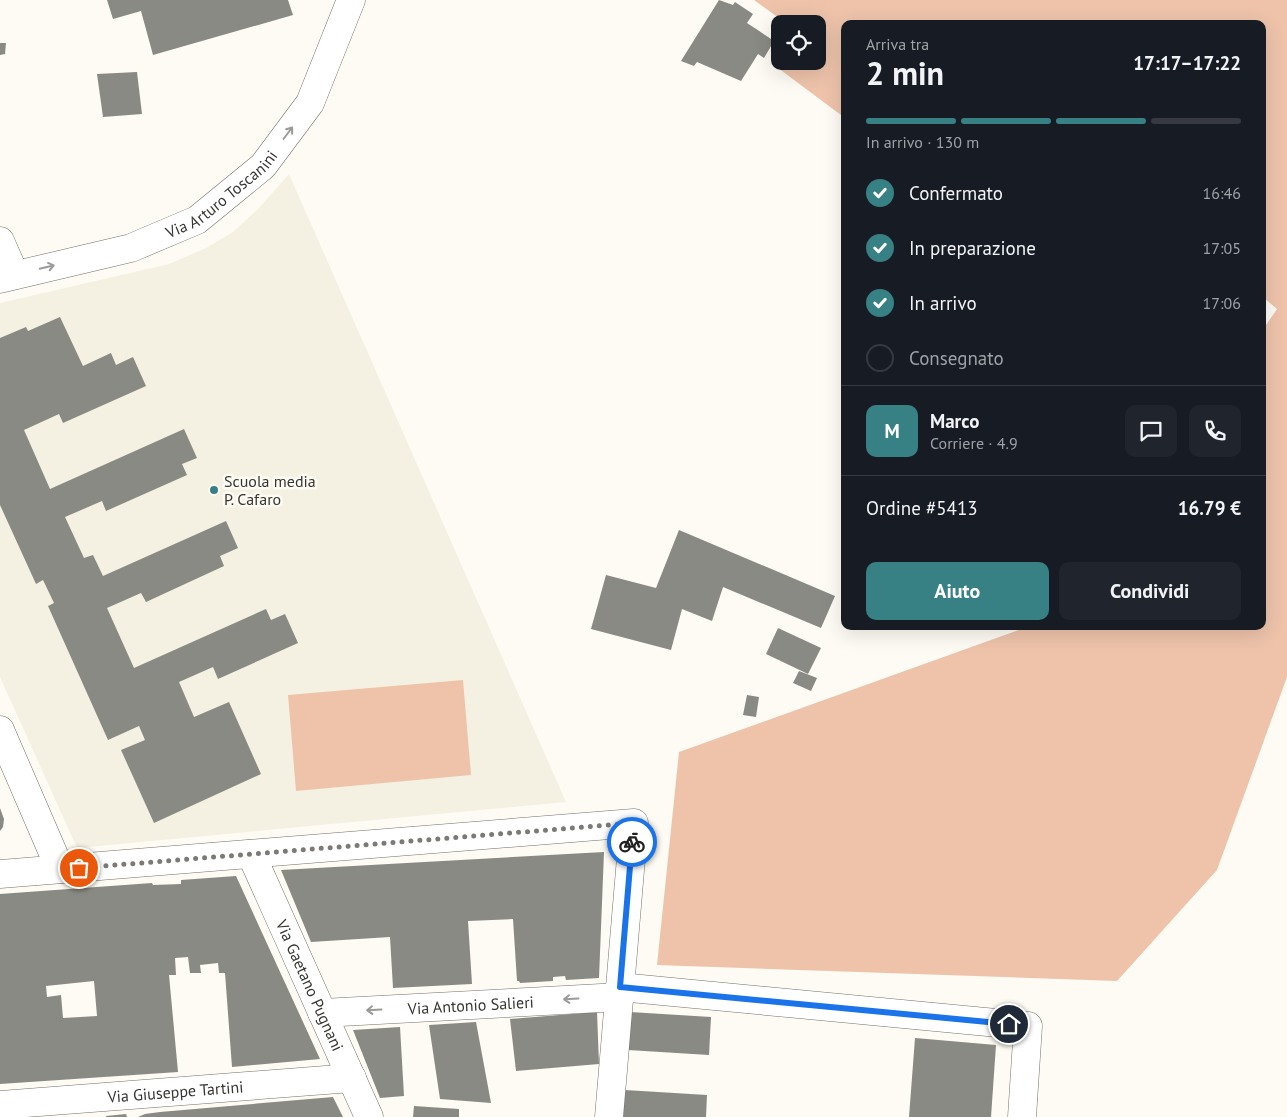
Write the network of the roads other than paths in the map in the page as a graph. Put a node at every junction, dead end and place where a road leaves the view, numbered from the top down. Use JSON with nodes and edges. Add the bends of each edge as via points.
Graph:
{"nodes":[{"id":1,"x":351,"y":0,"type":"edge"},
{"id":2,"x":0,"y":242,"type":"edge"},
{"id":3,"x":7,"y":277,"type":"edge"},
{"id":4,"x":0,"y":730,"type":"edge"},
{"id":5,"x":251,"y":854,"type":"junction"},
{"id":6,"x":60,"y":869,"type":"junction"},
{"id":7,"x":0,"y":874,"type":"edge"},
{"id":8,"x":620,"y":992,"type":"junction"},
{"id":9,"x":322,"y":1013,"type":"junction"},
{"id":10,"x":352,"y":1078,"type":"junction"},
{"id":11,"x":0,"y":1105,"type":"edge"},
{"id":12,"x":369,"y":1117,"type":"edge"},
{"id":13,"x":609,"y":1117,"type":"edge"},
{"id":14,"x":1022,"y":1117,"type":"edge"}],
"edges":[{"from":3,"to":1,"type":"street","name":"Via Arturo Toscanini","one_way":true,"via":[[131,248],[198,220],[263,166],[310,103]]},
{"from":2,"to":3,"type":"street"},
{"from":4,"to":6,"type":"street"},
{"from":5,"to":6,"type":"street"},
{"from":5,"to":8,"type":"street","via":[[634,823]]},
{"from":5,"to":9,"type":"street","name":"Via Gaetano Pugnani"},
{"from":6,"to":7,"type":"street"},
{"from":8,"to":9,"type":"street","name":"Via Antonio Salieri","one_way":true},
{"from":8,"to":13,"type":"street"},
{"from":8,"to":14,"type":"street","name":"Via Antonio Salieri","via":[[1028,1026]]},
{"from":9,"to":10,"type":"street","name":"Via Gaetano Pugnani"},
{"from":10,"to":11,"type":"street","name":"Via Giuseppe Tartini"},
{"from":10,"to":12,"type":"street","name":"Via Gaetano Pugnani"}]}
